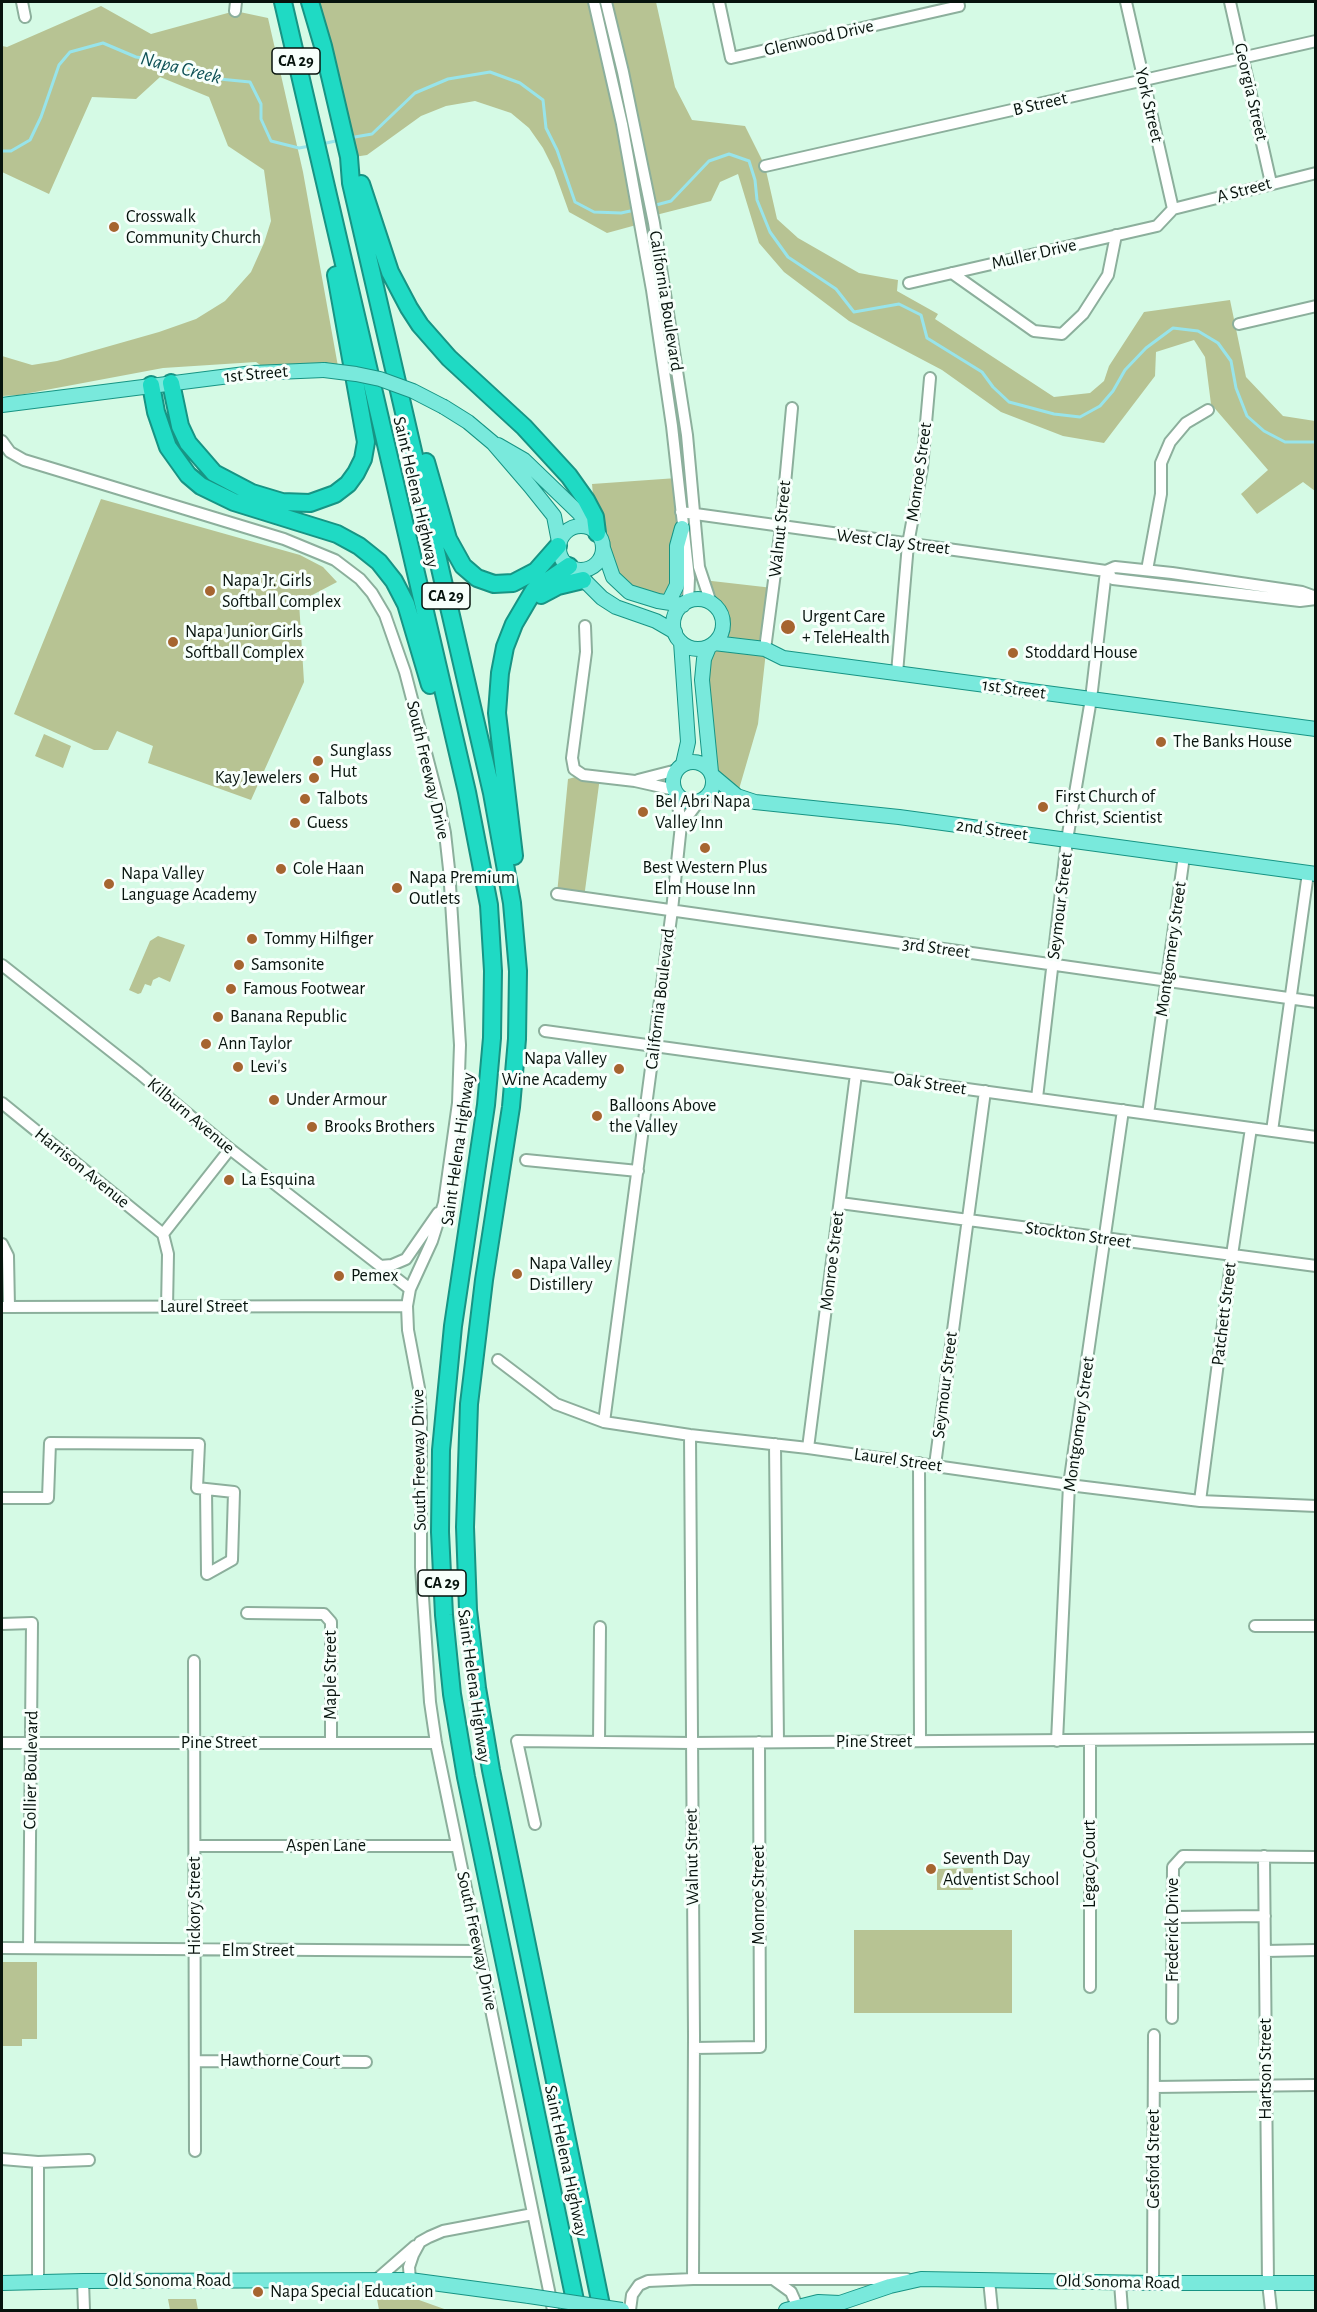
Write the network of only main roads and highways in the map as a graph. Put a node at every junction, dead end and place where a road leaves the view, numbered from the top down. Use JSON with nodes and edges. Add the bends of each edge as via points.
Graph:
{"nodes":[{"id":1,"x":283,"y":2,"type":"edge"},
{"id":2,"x":310,"y":2,"type":"edge"},
{"id":3,"x":349,"y":157,"type":"junction"},
{"id":4,"x":319,"y":159,"type":"junction"},
{"id":5,"x":379,"y":306,"type":"junction"},
{"id":6,"x":171,"y":383,"type":"junction"},
{"id":7,"x":151,"y":385,"type":"junction"},
{"id":8,"x":2,"y":405,"type":"edge"},
{"id":9,"x":493,"y":443,"type":"junction"},
{"id":10,"x":682,"y":528,"type":"road end"},
{"id":11,"x":597,"y":536,"type":"junction"},
{"id":12,"x":559,"y":544,"type":"junction"},
{"id":13,"x":575,"y":571,"type":"junction"},
{"id":14,"x":669,"y":602,"type":"junction"},
{"id":15,"x":686,"y":603,"type":"junction"},
{"id":16,"x":678,"y":637,"type":"junction"},
{"id":17,"x":712,"y":645,"type":"junction"},
{"id":18,"x":1316,"y":729,"type":"edge"},
{"id":19,"x":680,"y":767,"type":"junction"},
{"id":20,"x":712,"y":773,"type":"junction"},
{"id":21,"x":478,"y":847,"type":"junction"},
{"id":22,"x":1312,"y":873,"type":"edge"},
{"id":23,"x":517,"y":1039,"type":"junction"},
{"id":24,"x":2,"y":2283,"type":"edge"},
{"id":25,"x":1316,"y":2283,"type":"edge"},
{"id":26,"x":837,"y":2307,"type":"edge"},
{"id":27,"x":577,"y":2310,"type":"edge"},
{"id":28,"x":602,"y":2310,"type":"edge"},
{"id":29,"x":622,"y":2310,"type":"edge"},
{"id":30,"x":794,"y":2310,"type":"edge"}],
"edges":[{"from":1,"to":4,"type":"highway","name":"Saint Helena Highway","number":"CA 29"},
{"from":2,"to":3,"type":"highway","name":"Saint Helena Highway","number":"CA 29"},
{"from":3,"to":5,"type":"highway","name":"Saint Helena Highway","number":"CA 29","via":[[351,183]]},
{"from":3,"to":11,"type":"highway","via":[[390,272],[409,308],[449,358],[562,467],[586,500],[595,518]]},
{"from":4,"to":6,"type":"highway","via":[[365,433],[365,450],[356,473],[335,494],[301,504],[273,500],[230,482],[214,473],[188,444]]},
{"from":4,"to":21,"type":"highway","name":"Saint Helena Highway","number":"CA 29"},
{"from":5,"to":12,"type":"highway","via":[[448,539],[463,566],[485,582],[513,583],[536,571]]},
{"from":5,"to":23,"type":"highway","name":"Saint Helena Highway","number":"CA 29","via":[[502,842],[518,971]]},
{"from":6,"to":7,"type":"main road","name":"1st Street"},
{"from":6,"to":9,"type":"main road","name":"1st Street","bridge":true,"via":[[270,372],[324,370],[356,374],[413,391],[468,422]]},
{"from":7,"to":8,"type":"main road","name":"1st Street"},
{"from":7,"to":21,"type":"highway","via":[[168,447],[201,486],[234,502],[349,539],[370,554],[394,581],[406,604]]},
{"from":9,"to":11,"type":"main road","name":"1st Street","via":[[524,460]]},
{"from":9,"to":12,"type":"main road","name":"1st Street","via":[[554,516]]},
{"from":10,"to":14,"type":"main road","via":[[677,546],[677,585]]},
{"from":11,"to":12,"type":"main road","via":[[585,526],[572,528]]},
{"from":11,"to":13,"type":"main road","via":[[602,553],[594,565]]},
{"from":11,"to":14,"type":"main road","name":"1st Street","via":[[620,585],[629,592]]},
{"from":12,"to":13,"type":"main road","name":"1st Street","via":[[562,558]]},
{"from":13,"to":16,"type":"main road","name":"1st Street","via":[[616,607],[656,621]]},
{"from":13,"to":23,"type":"highway","via":[[525,604],[506,647],[497,699],[523,951]]},
{"from":14,"to":15,"type":"main road","name":"1st Street"},
{"from":15,"to":16,"type":"main road","via":[[674,620]]},
{"from":15,"to":17,"type":"main road","via":[[711,603],[721,615],[719,638]]},
{"from":16,"to":17,"type":"main road","via":[[693,648]]},
{"from":16,"to":19,"type":"main road","via":[[688,742]]},
{"from":17,"to":18,"type":"main road","name":"1st Street","via":[[765,649],[783,658]]},
{"from":17,"to":20,"type":"main road","via":[[704,659],[702,680]]},
{"from":19,"to":20,"type":"main road","via":[[697,762]]},
{"from":19,"to":20,"type":"main road","via":[[673,780],[676,791],[685,800],[699,801],[710,794]]},
{"from":20,"to":22,"type":"main road","name":"2nd Street","via":[[737,796],[755,802],[899,817]]},
{"from":21,"to":27,"type":"highway","name":"Saint Helena Highway","number":"CA 29","via":[[489,905],[492,1038],[444,1408],[440,1491],[444,1615],[466,1777]]},
{"from":23,"to":28,"type":"highway","name":"Saint Helena Highway","number":"CA 29","via":[[469,1404],[465,1486],[468,1600],[487,1749]]},
{"from":24,"to":29,"type":"main road","name":"Old Sonoma Road","bridge":true,"via":[[410,2280]]},
{"from":25,"to":26,"type":"main road","name":"Old Sonoma Road","via":[[921,2279],[890,2286]]},
{"from":26,"to":30,"type":"main road","name":"Old Sonoma Road","via":[[818,2302]]}]}
